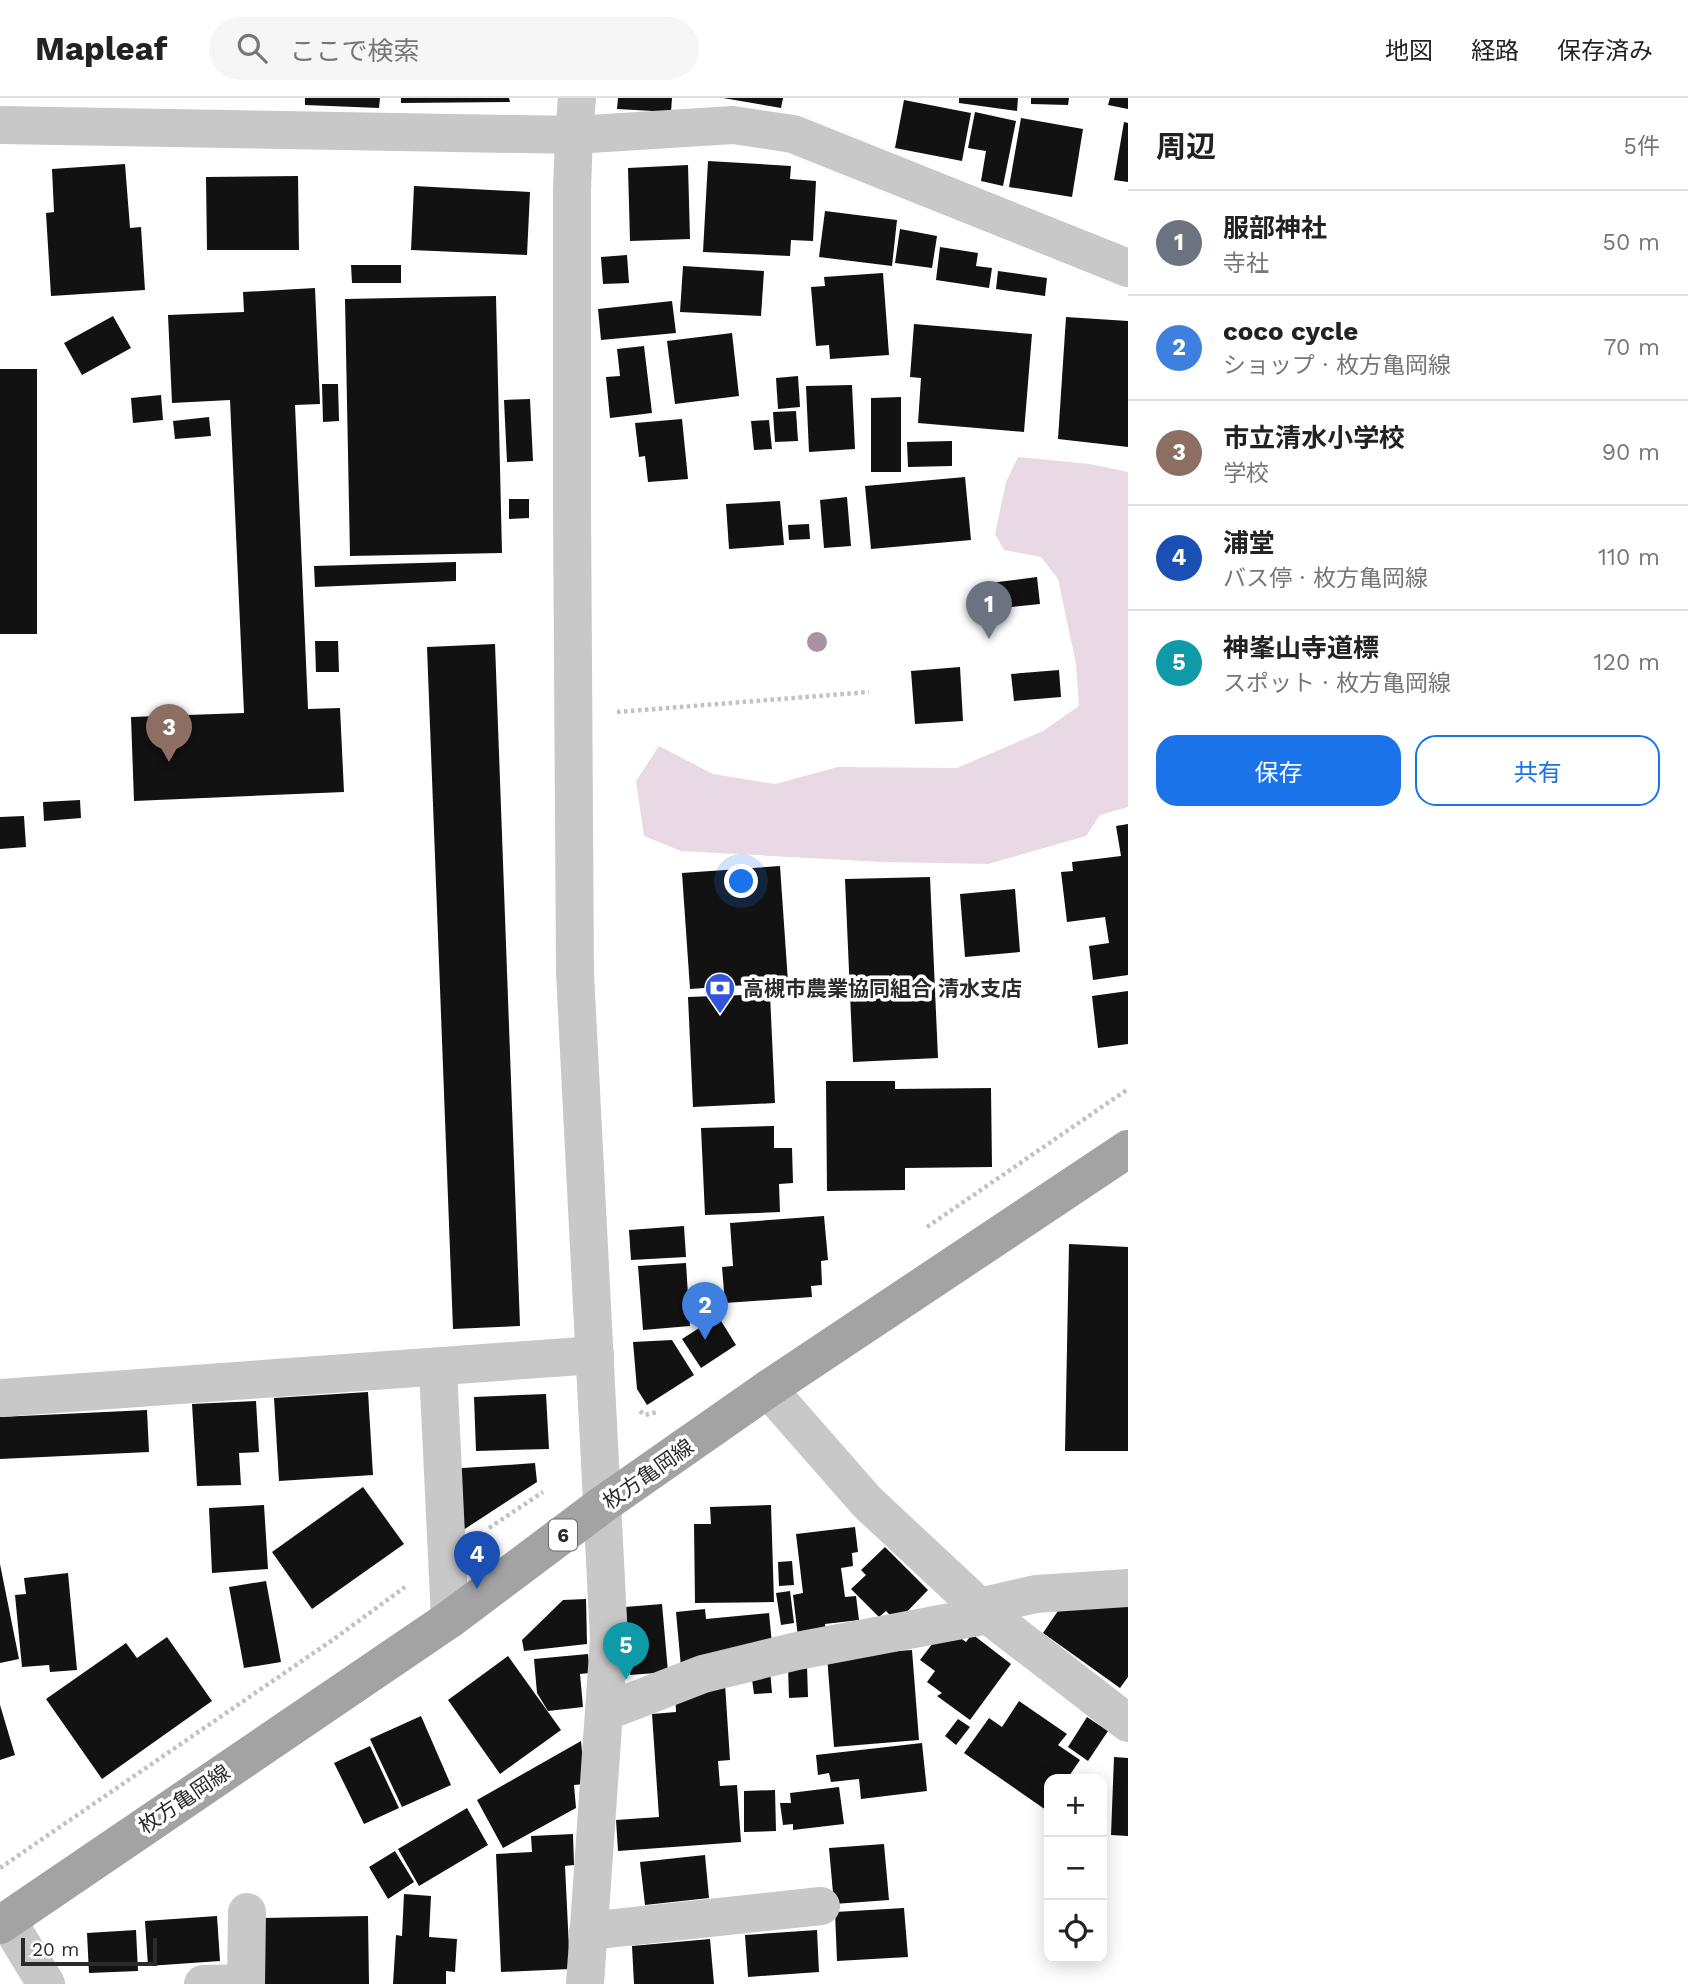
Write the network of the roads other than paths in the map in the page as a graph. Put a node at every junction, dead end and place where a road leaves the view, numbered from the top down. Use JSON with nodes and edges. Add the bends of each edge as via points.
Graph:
{"nodes":[{"id":1,"x":576,"y":116,"type":"edge"},
{"id":2,"x":0,"y":125,"type":"edge"},
{"id":3,"x":1128,"y":268,"type":"edge"},
{"id":4,"x":1128,"y":1149,"type":"edge"},
{"id":5,"x":595,"y":1355,"type":"junction"},
{"id":6,"x":438,"y":1368,"type":"junction"},
{"id":7,"x":768,"y":1389,"type":"junction"},
{"id":8,"x":0,"y":1398,"type":"edge"},
{"id":9,"x":602,"y":1505,"type":"junction"},
{"id":10,"x":1128,"y":1588,"type":"edge"},
{"id":11,"x":984,"y":1611,"type":"junction"},
{"id":12,"x":450,"y":1619,"type":"junction"},
{"id":13,"x":605,"y":1712,"type":"junction"},
{"id":14,"x":1128,"y":1723,"type":"edge"},
{"id":15,"x":821,"y":1906,"type":"dead end"},
{"id":16,"x":247,"y":1912,"type":"dead end"},
{"id":17,"x":4,"y":1922,"type":"edge"},
{"id":18,"x":588,"y":1931,"type":"junction"},
{"id":19,"x":246,"y":1983,"type":"edge"},
{"id":20,"x":46,"y":1984,"type":"edge"},
{"id":21,"x":203,"y":1984,"type":"edge"},
{"id":22,"x":585,"y":1984,"type":"edge"}],
"edges":[{"from":1,"to":2,"type":"street"},
{"from":1,"to":3,"type":"street","via":[[733,125],[793,134]]},
{"from":1,"to":5,"type":"street","via":[[572,190],[575,973]]},
{"from":4,"to":7,"type":"main road","name":"枚方亀岡線","number":"6"},
{"from":5,"to":6,"type":"street"},
{"from":5,"to":9,"type":"street"},
{"from":6,"to":8,"type":"street"},
{"from":6,"to":12,"type":"street"},
{"from":7,"to":9,"type":"main road","name":"枚方亀岡線","number":"6"},
{"from":7,"to":11,"type":"street","via":[[867,1502]]},
{"from":9,"to":12,"type":"main road","name":"枚方亀岡線","number":"6"},
{"from":9,"to":13,"type":"street","via":[[609,1639]]},
{"from":10,"to":11,"type":"street","via":[[1037,1594]]},
{"from":11,"to":13,"type":"street","via":[[703,1674]]},
{"from":11,"to":14,"type":"street"},
{"from":12,"to":17,"type":"main road","name":"枚方亀岡線","number":"6"},
{"from":13,"to":18,"type":"street"},
{"from":15,"to":18,"type":"street"},
{"from":16,"to":19,"type":"street"},
{"from":17,"to":20,"type":"street"},
{"from":18,"to":22,"type":"street"},
{"from":19,"to":21,"type":"street"}]}
